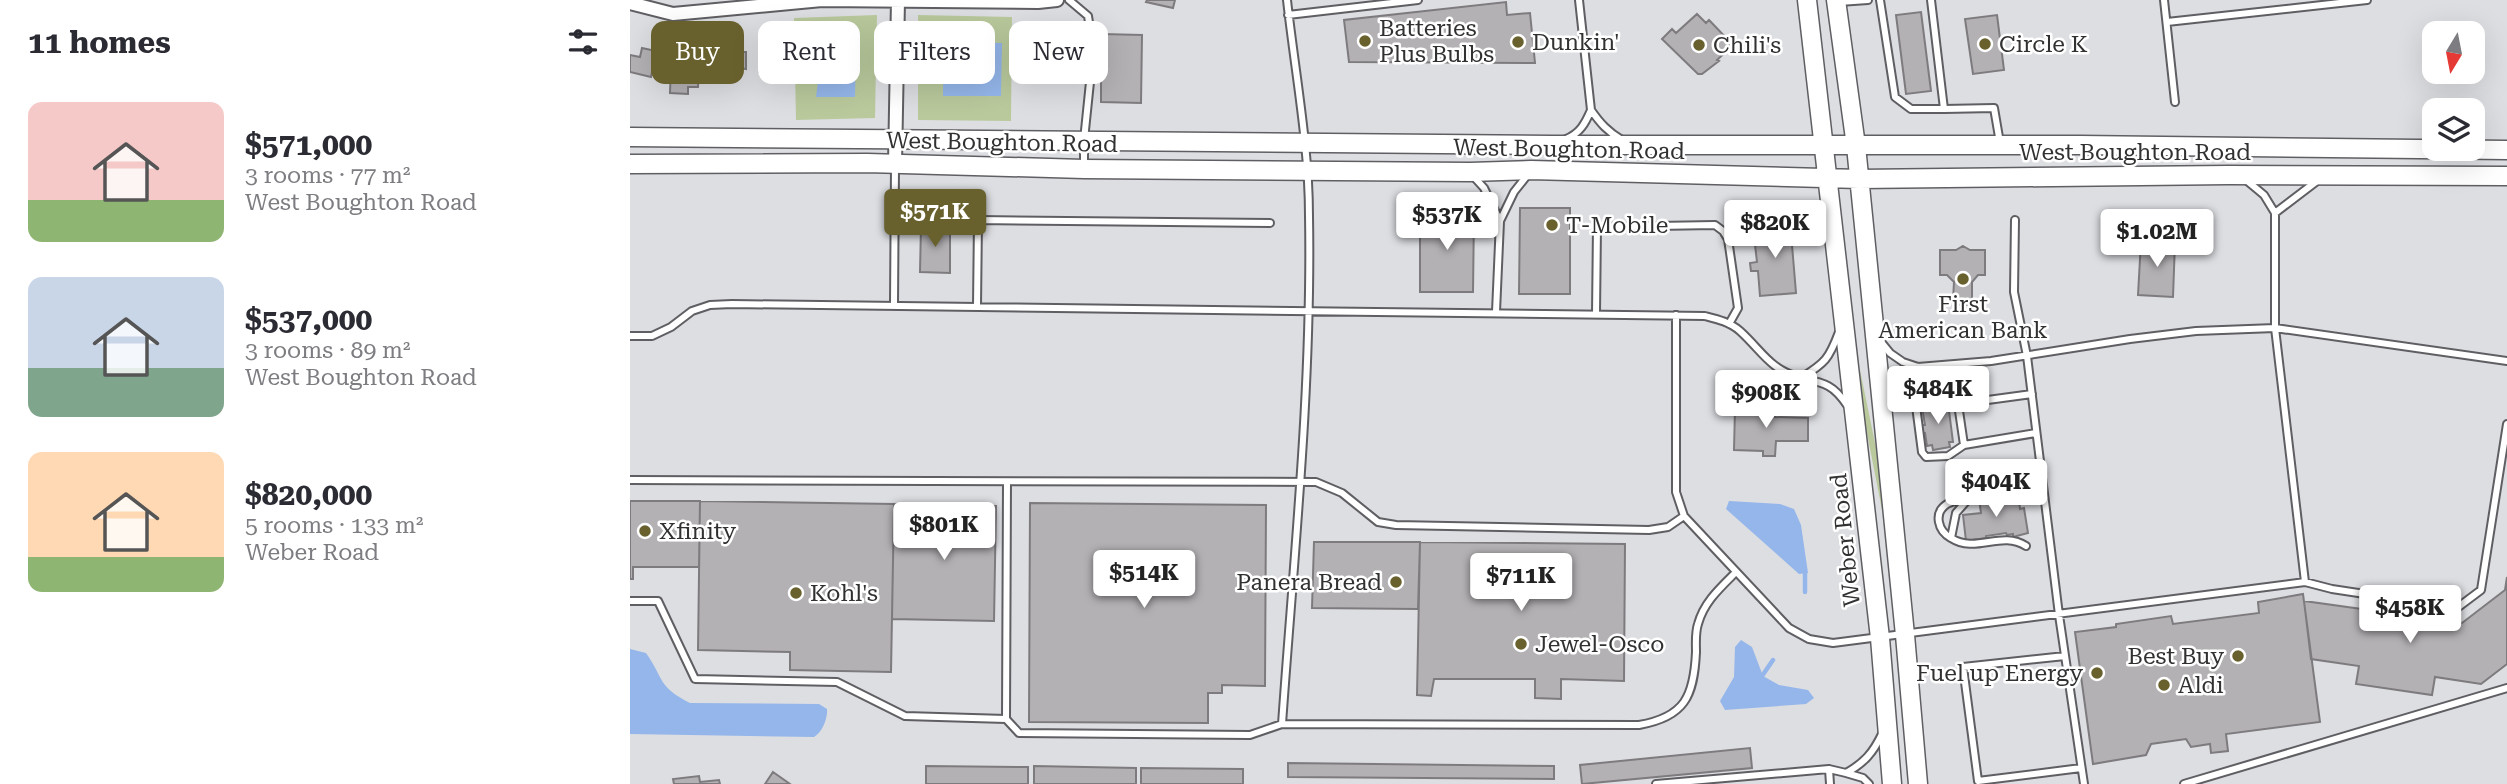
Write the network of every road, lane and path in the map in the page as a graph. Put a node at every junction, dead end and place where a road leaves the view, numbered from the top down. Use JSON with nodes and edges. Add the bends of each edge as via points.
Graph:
{"nodes":[{"id":1,"x":898,"y":0,"type":"edge"},
{"id":2,"x":1057,"y":0,"type":"edge"},
{"id":3,"x":1069,"y":0,"type":"edge"},
{"id":4,"x":1286,"y":0,"type":"edge"},
{"id":5,"x":1418,"y":0,"type":"edge"},
{"id":6,"x":1578,"y":0,"type":"edge"},
{"id":7,"x":1807,"y":0,"type":"edge"},
{"id":8,"x":1868,"y":0,"type":"edge"},
{"id":9,"x":1880,"y":0,"type":"edge"},
{"id":10,"x":1931,"y":0,"type":"edge"},
{"id":11,"x":2164,"y":0,"type":"edge"},
{"id":12,"x":2367,"y":0,"type":"edge"},
{"id":13,"x":1836,"y":1,"type":"edge"},
{"id":14,"x":630,"y":3,"type":"edge"},
{"id":15,"x":778,"y":3,"type":"edge"},
{"id":16,"x":1288,"y":15,"type":"junction"},
{"id":17,"x":1089,"y":21,"type":"edge"},
{"id":18,"x":2167,"y":22,"type":"junction"},
{"id":19,"x":1090,"y":84,"type":"edge"},
{"id":20,"x":2175,"y":102,"type":"dead end"},
{"id":21,"x":1944,"y":109,"type":"junction"},
{"id":22,"x":1591,"y":110,"type":"junction"},
{"id":23,"x":630,"y":137,"type":"edge"},
{"id":24,"x":895,"y":139,"type":"junction"},
{"id":25,"x":1084,"y":140,"type":"junction"},
{"id":26,"x":1304,"y":142,"type":"junction"},
{"id":27,"x":1630,"y":144,"type":"junction"},
{"id":28,"x":1552,"y":145,"type":"junction"},
{"id":29,"x":1823,"y":145,"type":"junction"},
{"id":30,"x":2000,"y":145,"type":"junction"},
{"id":31,"x":1856,"y":146,"type":"junction"},
{"id":32,"x":2507,"y":150,"type":"edge"},
{"id":33,"x":630,"y":164,"type":"edge"},
{"id":34,"x":895,"y":164,"type":"junction"},
{"id":35,"x":1084,"y":169,"type":"junction"},
{"id":36,"x":1531,"y":170,"type":"junction"},
{"id":37,"x":1306,"y":171,"type":"junction"},
{"id":38,"x":1471,"y":172,"type":"junction"},
{"id":39,"x":2228,"y":174,"type":"junction"},
{"id":40,"x":2325,"y":176,"type":"junction"},
{"id":41,"x":2507,"y":176,"type":"edge"},
{"id":42,"x":1827,"y":178,"type":"junction"},
{"id":43,"x":1859,"y":179,"type":"junction"},
{"id":44,"x":2275,"y":213,"type":"junction"},
{"id":45,"x":2015,"y":220,"type":"dead end"},
{"id":46,"x":1500,"y":221,"type":"junction"},
{"id":47,"x":1270,"y":223,"type":"dead end"},
{"id":48,"x":894,"y":305,"type":"junction"},
{"id":49,"x":977,"y":306,"type":"junction"},
{"id":50,"x":1309,"y":312,"type":"junction"},
{"id":51,"x":1496,"y":312,"type":"junction"},
{"id":52,"x":1596,"y":314,"type":"junction"},
{"id":53,"x":1676,"y":315,"type":"junction"},
{"id":54,"x":1729,"y":324,"type":"junction"},
{"id":55,"x":1842,"y":324,"type":"junction"},
{"id":56,"x":2274,"y":328,"type":"junction"},
{"id":57,"x":1875,"y":335,"type":"junction"},
{"id":58,"x":630,"y":336,"type":"edge"},
{"id":59,"x":2027,"y":356,"type":"junction"},
{"id":60,"x":2507,"y":361,"type":"edge"},
{"id":61,"x":1918,"y":367,"type":"junction"},
{"id":62,"x":1801,"y":378,"type":"junction"},
{"id":63,"x":2032,"y":394,"type":"junction"},
{"id":64,"x":1958,"y":404,"type":"junction"},
{"id":65,"x":1883,"y":415,"type":"junction"},
{"id":66,"x":1854,"y":416,"type":"junction"},
{"id":67,"x":2507,"y":424,"type":"edge"},
{"id":68,"x":2036,"y":433,"type":"junction"},
{"id":69,"x":1964,"y":445,"type":"junction"},
{"id":70,"x":630,"y":481,"type":"edge"},
{"id":71,"x":1007,"y":482,"type":"junction"},
{"id":72,"x":1299,"y":482,"type":"junction"},
{"id":73,"x":1977,"y":489,"type":"dead end"},
{"id":74,"x":1967,"y":498,"type":"junction"},
{"id":75,"x":1684,"y":516,"type":"junction"},
{"id":76,"x":1951,"y":538,"type":"junction"},
{"id":77,"x":2026,"y":546,"type":"dead end"},
{"id":78,"x":1736,"y":572,"type":"junction"},
{"id":79,"x":2305,"y":582,"type":"junction"},
{"id":80,"x":630,"y":601,"type":"edge"},
{"id":81,"x":2059,"y":615,"type":"junction"},
{"id":82,"x":1905,"y":635,"type":"junction"},
{"id":83,"x":1880,"y":638,"type":"junction"},
{"id":84,"x":2065,"y":656,"type":"junction"},
{"id":85,"x":2507,"y":688,"type":"edge"},
{"id":86,"x":1006,"y":719,"type":"junction"},
{"id":87,"x":1887,"y":723,"type":"junction"},
{"id":88,"x":1283,"y":724,"type":"junction"},
{"id":89,"x":2081,"y":768,"type":"junction"},
{"id":90,"x":1829,"y":769,"type":"junction"},
{"id":91,"x":1846,"y":773,"type":"junction"},
{"id":92,"x":1656,"y":784,"type":"edge"},
{"id":93,"x":1830,"y":784,"type":"edge"},
{"id":94,"x":1869,"y":784,"type":"edge"},
{"id":95,"x":1892,"y":784,"type":"edge"},
{"id":96,"x":1918,"y":784,"type":"edge"},
{"id":97,"x":2084,"y":784,"type":"edge"},
{"id":98,"x":2184,"y":784,"type":"edge"}],
"edges":[{"from":1,"to":2,"type":"street"},
{"from":1,"to":15,"type":"street"},
{"from":1,"to":24,"type":"street"},
{"from":3,"to":17,"type":"lane"},
{"from":4,"to":16,"type":"lane"},
{"from":5,"to":16,"type":"lane"},
{"from":6,"to":22,"type":"lane"},
{"from":7,"to":29,"type":"main road","name":"Weber Road"},
{"from":8,"to":13,"type":"lane"},
{"from":9,"to":21,"type":"lane","via":[[1895,97],[1911,109]]},
{"from":10,"to":21,"type":"lane"},
{"from":11,"to":18,"type":"lane"},
{"from":12,"to":18,"type":"lane"},
{"from":13,"to":31,"type":"main road"},
{"from":14,"to":15,"type":"street","via":[[673,14]]},
{"from":16,"to":26,"type":"lane"},
{"from":18,"to":20,"type":"lane"},
{"from":19,"to":25,"type":"lane"},
{"from":21,"to":30,"type":"lane","via":[[1994,108]]},
{"from":22,"to":27,"type":"lane","via":[[1611,134]]},
{"from":22,"to":28,"type":"lane","via":[[1576,135]]},
{"from":23,"to":24,"type":"main road","name":"West Boughton Road"},
{"from":24,"to":25,"type":"main road","name":"West Boughton Road"},
{"from":24,"to":34,"type":"street"},
{"from":25,"to":26,"type":"main road","name":"West Boughton Road"},
{"from":25,"to":35,"type":"lane"},
{"from":26,"to":28,"type":"main road","name":"West Boughton Road"},
{"from":26,"to":37,"type":"lane"},
{"from":27,"to":28,"type":"main road","name":"West Boughton Road"},
{"from":27,"to":29,"type":"main road","name":"West Boughton Road"},
{"from":29,"to":31,"type":"main road","name":"West Boughton Road"},
{"from":29,"to":42,"type":"main road","name":"Weber Road"},
{"from":30,"to":31,"type":"main road","name":"West Boughton Road"},
{"from":30,"to":32,"type":"main road","name":"West Boughton Road"},
{"from":31,"to":43,"type":"main road"},
{"from":33,"to":34,"type":"main road","name":"West Boughton Road"},
{"from":34,"to":35,"type":"main road","name":"West Boughton Road"},
{"from":34,"to":48,"type":"lane"},
{"from":35,"to":37,"type":"main road","name":"West Boughton Road"},
{"from":36,"to":38,"type":"main road","name":"West Boughton Road"},
{"from":36,"to":42,"type":"main road","name":"West Boughton Road"},
{"from":36,"to":46,"type":"lane"},
{"from":37,"to":38,"type":"main road","name":"West Boughton Road"},
{"from":37,"to":50,"type":"lane"},
{"from":38,"to":46,"type":"lane"},
{"from":39,"to":40,"type":"main road","name":"West Boughton Road"},
{"from":39,"to":43,"type":"main road","name":"West Boughton Road"},
{"from":39,"to":44,"type":"lane","via":[[2247,181],[2264,195]]},
{"from":40,"to":41,"type":"main road","name":"West Boughton Road"},
{"from":40,"to":44,"type":"lane"},
{"from":42,"to":43,"type":"main road","name":"West Boughton Road"},
{"from":42,"to":55,"type":"main road","name":"Weber Road"},
{"from":43,"to":57,"type":"main road"},
{"from":44,"to":56,"type":"lane"},
{"from":45,"to":59,"type":"lane","via":[[2014,292]]},
{"from":46,"to":51,"type":"lane"},
{"from":47,"to":49,"type":"lane","via":[[978,220]]},
{"from":48,"to":49,"type":"lane"},
{"from":48,"to":58,"type":"lane","via":[[710,305],[652,336]]},
{"from":49,"to":50,"type":"lane"},
{"from":50,"to":51,"type":"lane"},
{"from":50,"to":72,"type":"lane"},
{"from":51,"to":52,"type":"lane"},
{"from":52,"to":53,"type":"lane"},
{"from":52,"to":54,"type":"lane","via":[[1597,227],[1715,225],[1728,239],[1738,308]]},
{"from":53,"to":54,"type":"lane","via":[[1705,316]]},
{"from":53,"to":75,"type":"lane","via":[[1676,492]]},
{"from":54,"to":62,"type":"lane","via":[[1771,364]]},
{"from":55,"to":62,"type":"lane","via":[[1823,365]]},
{"from":55,"to":66,"type":"main road","name":"Weber Road"},
{"from":56,"to":59,"type":"lane","via":[[2168,334]]},
{"from":56,"to":60,"type":"lane"},
{"from":56,"to":79,"type":"lane"},
{"from":57,"to":61,"type":"lane","via":[[1890,353]]},
{"from":57,"to":65,"type":"main road"},
{"from":59,"to":61,"type":"lane"},
{"from":59,"to":63,"type":"lane"},
{"from":61,"to":65,"type":"lane","via":[[1898,385]]},
{"from":62,"to":66,"type":"lane","via":[[1826,383]]},
{"from":63,"to":64,"type":"lane"},
{"from":63,"to":68,"type":"lane"},
{"from":64,"to":69,"type":"lane"},
{"from":64,"to":69,"type":"lane","via":[[1944,389],[1919,395],[1921,447],[1926,457],[1934,458],[1951,455]]},
{"from":65,"to":82,"type":"main road"},
{"from":66,"to":83,"type":"main road","name":"Weber Road"},
{"from":67,"to":79,"type":"lane","via":[[2481,590],[2457,608]]},
{"from":68,"to":69,"type":"lane"},
{"from":68,"to":81,"type":"lane"},
{"from":70,"to":71,"type":"lane"},
{"from":71,"to":72,"type":"lane"},
{"from":71,"to":86,"type":"lane"},
{"from":72,"to":75,"type":"lane","via":[[1329,486],[1378,522],[1396,525],[1649,530],[1668,527]]},
{"from":72,"to":88,"type":"lane"},
{"from":73,"to":74,"type":"lane"},
{"from":74,"to":76,"type":"lane","via":[[1956,513]]},
{"from":74,"to":76,"type":"lane","via":[[1950,503],[1940,513],[1939,528]]},
{"from":75,"to":78,"type":"lane"},
{"from":76,"to":77,"type":"lane","via":[[1971,545],[2016,540]]},
{"from":78,"to":83,"type":"lane","via":[[1789,628],[1810,639],[1833,643]]},
{"from":78,"to":88,"type":"lane","via":[[1709,599],[1697,625],[1695,675],[1689,695],[1677,711],[1659,722]]},
{"from":79,"to":81,"type":"lane"},
{"from":80,"to":86,"type":"lane","via":[[658,601],[695,679],[837,682],[905,716]]},
{"from":81,"to":82,"type":"lane"},
{"from":81,"to":84,"type":"lane"},
{"from":82,"to":83,"type":"lane"},
{"from":82,"to":96,"type":"main road"},
{"from":83,"to":87,"type":"main road","name":"Weber Road"},
{"from":84,"to":89,"type":"lane"},
{"from":84,"to":89,"type":"lane","via":[[1963,667],[1978,780]]},
{"from":85,"to":98,"type":"lane"},
{"from":86,"to":88,"type":"lane","via":[[1019,733],[1250,735]]},
{"from":87,"to":91,"type":"lane","via":[[1875,750]]},
{"from":87,"to":95,"type":"main road","name":"Weber Road"},
{"from":89,"to":97,"type":"lane"},
{"from":90,"to":91,"type":"lane"},
{"from":90,"to":92,"type":"lane"},
{"from":90,"to":93,"type":"lane"},
{"from":91,"to":94,"type":"lane"}]}
